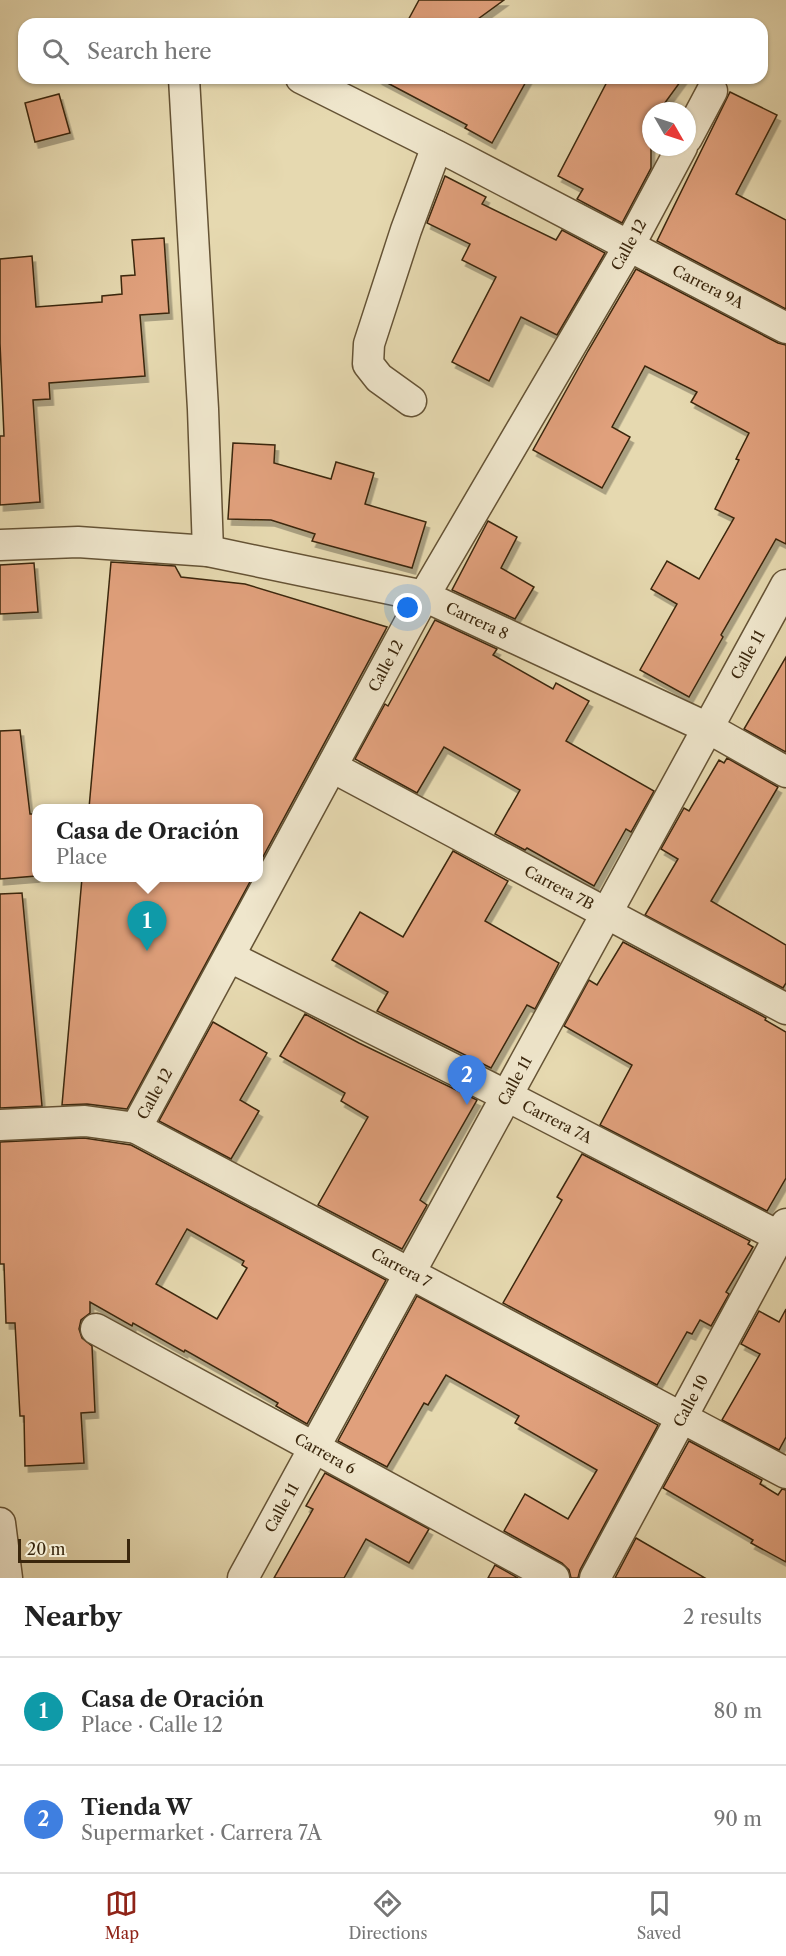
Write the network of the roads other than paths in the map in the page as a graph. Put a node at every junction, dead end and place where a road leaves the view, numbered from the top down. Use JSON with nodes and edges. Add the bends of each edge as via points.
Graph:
{"nodes":[{"id":1,"x":184,"y":84,"type":"edge"},
{"id":2,"x":313,"y":84,"type":"edge"},
{"id":3,"x":712,"y":92,"type":"dead end"},
{"id":4,"x":696,"y":121,"type":"edge"},
{"id":5,"x":437,"y":146,"type":"junction"},
{"id":6,"x":677,"y":156,"type":"edge"},
{"id":7,"x":629,"y":246,"type":"junction"},
{"id":8,"x":786,"y":328,"type":"edge"},
{"id":9,"x":411,"y":401,"type":"dead end"},
{"id":10,"x":0,"y":545,"type":"edge"},
{"id":11,"x":208,"y":551,"type":"junction"},
{"id":12,"x":786,"y":585,"type":"edge"},
{"id":13,"x":424,"y":596,"type":"junction"},
{"id":14,"x":708,"y":728,"type":"junction"},
{"id":15,"x":332,"y":766,"type":"junction"},
{"id":16,"x":786,"y":772,"type":"edge"},
{"id":17,"x":606,"y":913,"type":"junction"},
{"id":18,"x":230,"y":957,"type":"junction"},
{"id":19,"x":786,"y":1009,"type":"edge"},
{"id":20,"x":507,"y":1096,"type":"junction"},
{"id":21,"x":0,"y":1125,"type":"edge"},
{"id":22,"x":136,"y":1128,"type":"junction"},
{"id":23,"x":784,"y":1234,"type":"edge"},
{"id":24,"x":410,"y":1272,"type":"junction"},
{"id":25,"x":96,"y":1329,"type":"dead end"},
{"id":26,"x":682,"y":1417,"type":"junction"},
{"id":27,"x":314,"y":1448,"type":"junction"},
{"id":28,"x":786,"y":1473,"type":"edge"},
{"id":29,"x":0,"y":1523,"type":"edge"},
{"id":30,"x":7,"y":1578,"type":"edge"},
{"id":31,"x":243,"y":1578,"type":"edge"},
{"id":32,"x":554,"y":1578,"type":"edge"},
{"id":33,"x":596,"y":1578,"type":"edge"}],
"edges":[{"from":1,"to":11,"type":"street"},
{"from":2,"to":5,"type":"street","name":"Carrera 9A"},
{"from":3,"to":4,"type":"street"},
{"from":5,"to":7,"type":"street","name":"Carrera 9A"},
{"from":5,"to":9,"type":"street","via":[[369,344],[368,364],[379,378]]},
{"from":6,"to":7,"type":"street","name":"Calle 12"},
{"from":7,"to":8,"type":"street","name":"Carrera 9A"},
{"from":7,"to":13,"type":"street","name":"Calle 12"},
{"from":10,"to":11,"type":"street","name":"Carrera 8","via":[[78,542]]},
{"from":11,"to":13,"type":"street","name":"Carrera 8"},
{"from":12,"to":14,"type":"street","name":"Calle 11"},
{"from":13,"to":14,"type":"street","name":"Carrera 8"},
{"from":13,"to":15,"type":"street","name":"Calle 12"},
{"from":14,"to":16,"type":"street","name":"Carrera 8"},
{"from":14,"to":17,"type":"street","name":"Calle 11"},
{"from":15,"to":17,"type":"street","name":"Carrera 7B"},
{"from":15,"to":18,"type":"street","name":"Calle 12"},
{"from":17,"to":19,"type":"street","name":"Carrera 7B"},
{"from":17,"to":20,"type":"street","name":"Calle 11"},
{"from":18,"to":20,"type":"street","name":"Carrera 7A"},
{"from":18,"to":22,"type":"street","name":"Calle 12"},
{"from":20,"to":23,"type":"street","name":"Carrera 7A"},
{"from":20,"to":24,"type":"street","name":"Calle 11"},
{"from":21,"to":22,"type":"street","name":"Carrera 7","via":[[85,1121]]},
{"from":22,"to":24,"type":"street","name":"Carrera 7"},
{"from":23,"to":26,"type":"street","name":"Calle 10"},
{"from":24,"to":26,"type":"street","name":"Carrera 7"},
{"from":24,"to":27,"type":"street","name":"Calle 11"},
{"from":25,"to":27,"type":"street","name":"Carrera 6"},
{"from":26,"to":28,"type":"street","name":"Carrera 7"},
{"from":26,"to":33,"type":"street","name":"Calle 10"},
{"from":27,"to":31,"type":"street","name":"Calle 11"},
{"from":27,"to":32,"type":"street","name":"Carrera 6"},
{"from":29,"to":30,"type":"street"}]}
